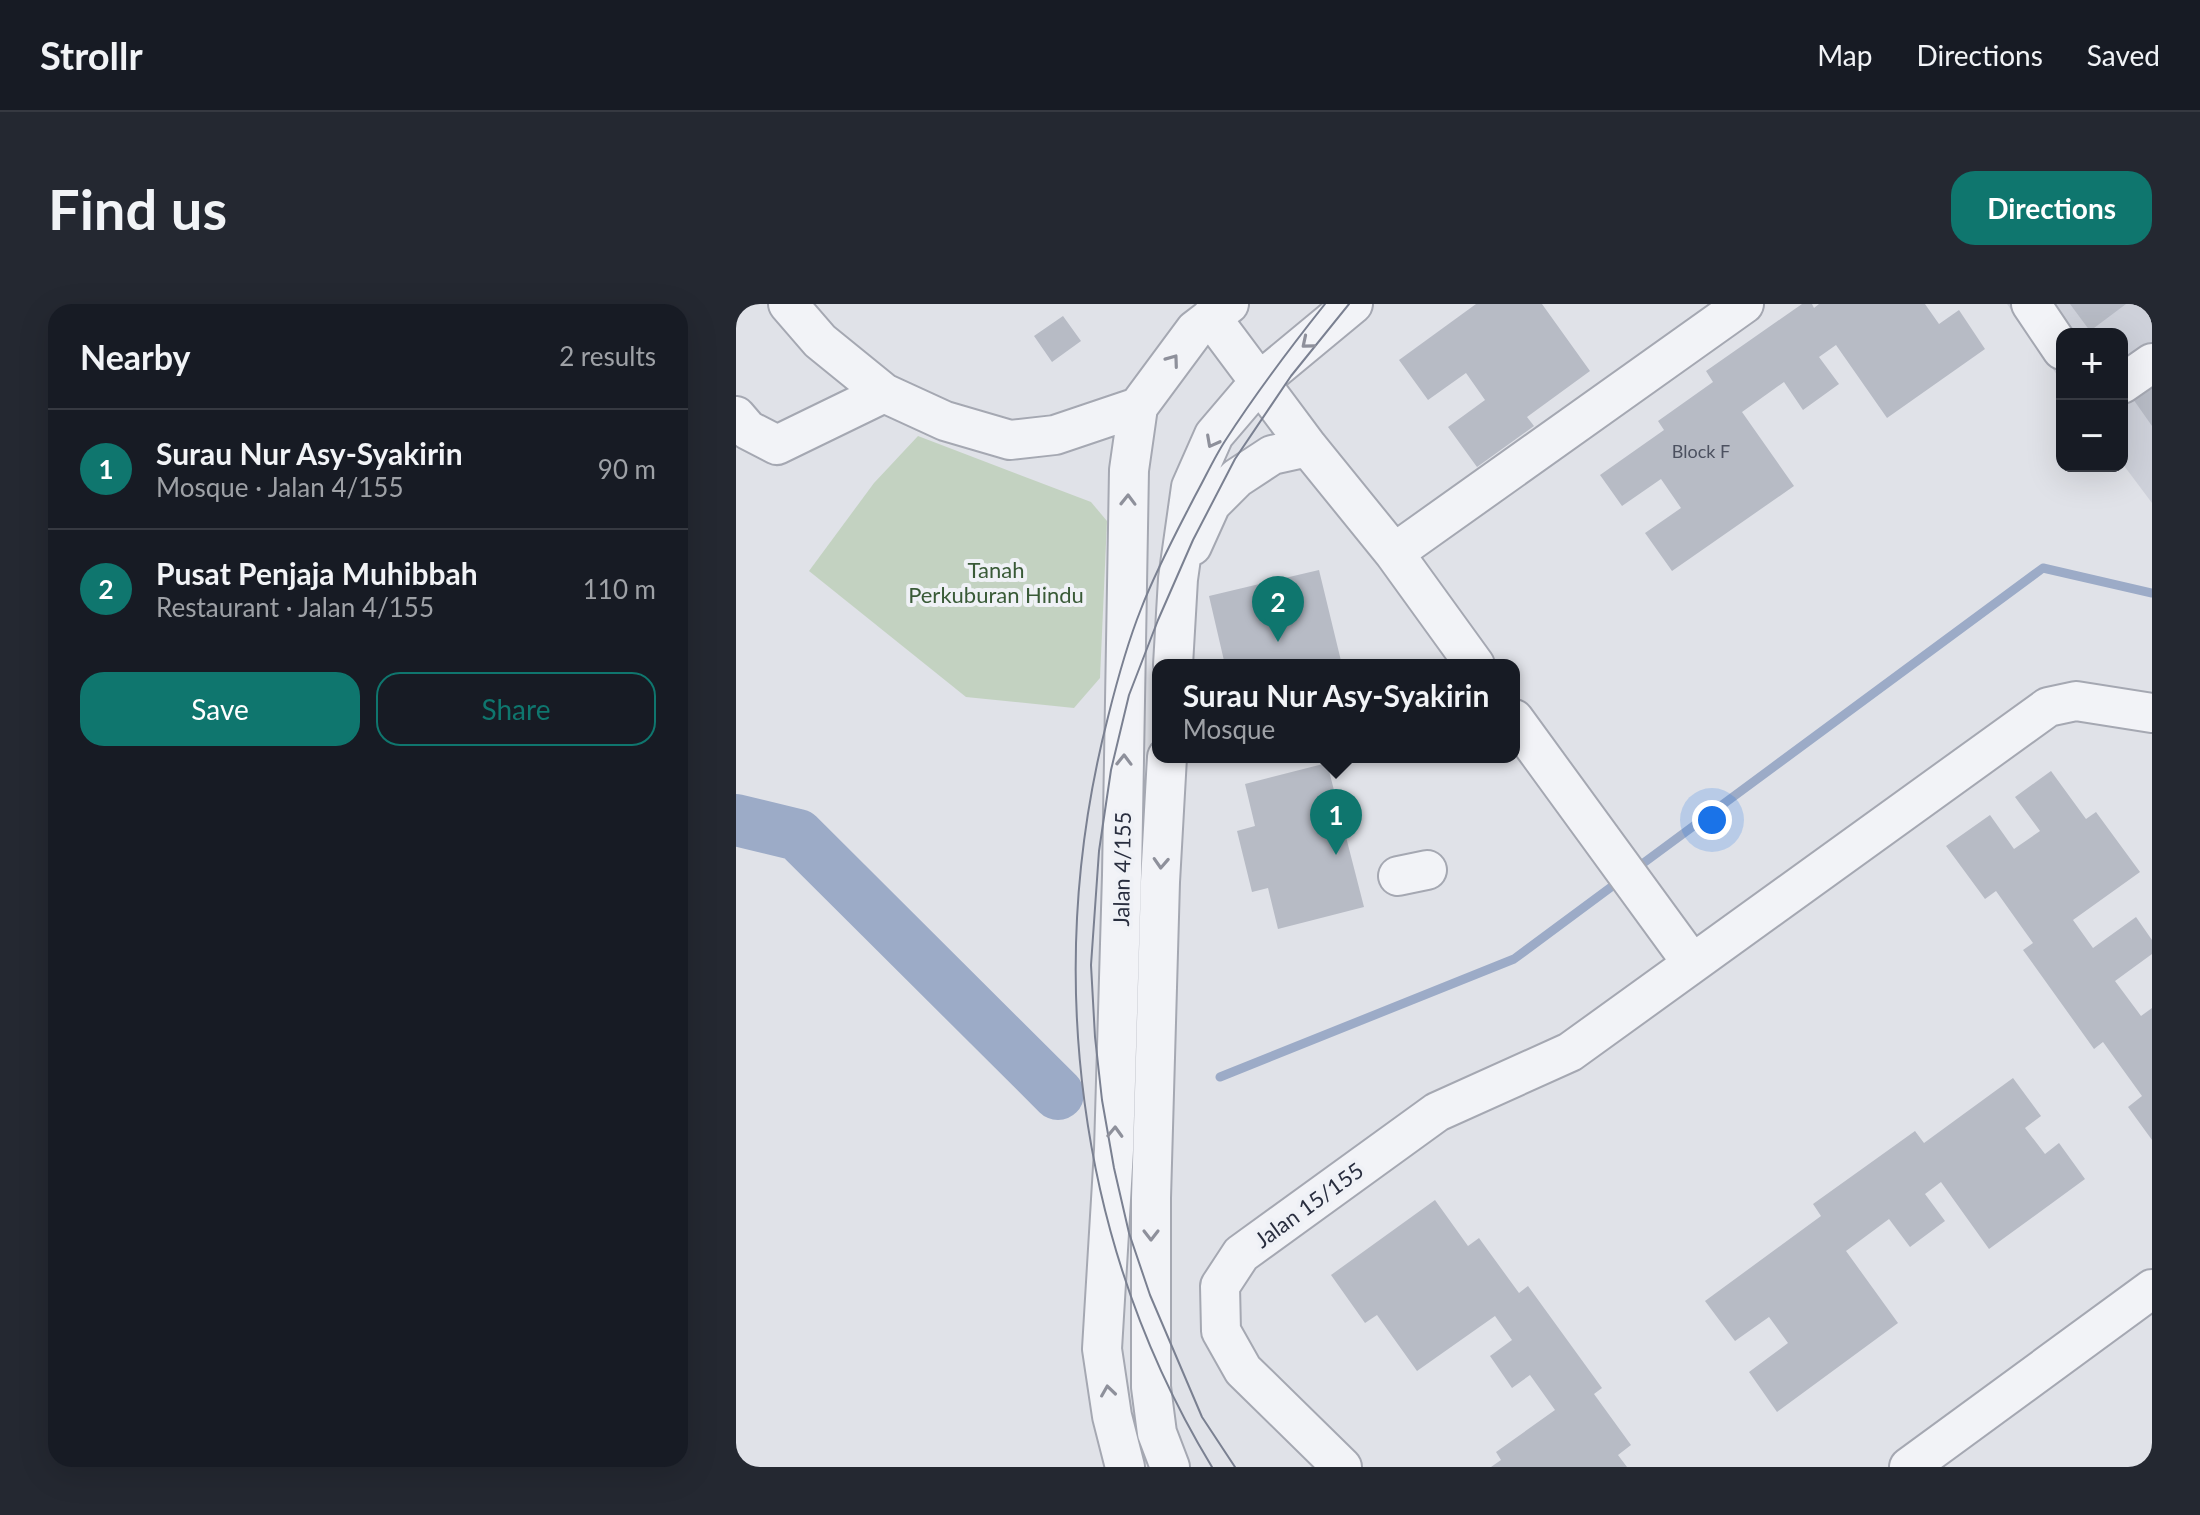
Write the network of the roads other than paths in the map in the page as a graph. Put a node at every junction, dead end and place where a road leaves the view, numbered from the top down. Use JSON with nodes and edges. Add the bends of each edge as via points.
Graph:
{"nodes":[{"id":1,"x":788,"y":304,"type":"edge"},
{"id":2,"x":1353,"y":304,"type":"edge"},
{"id":3,"x":1744,"y":304,"type":"edge"},
{"id":4,"x":2031,"y":304,"type":"edge"},
{"id":5,"x":1220,"y":311,"type":"edge"},
{"id":6,"x":2056,"y":341,"type":"edge"},
{"id":7,"x":2152,"y":363,"type":"edge"},
{"id":8,"x":2128,"y":380,"type":"edge"},
{"id":9,"x":1260,"y":381,"type":"junction"},
{"id":10,"x":884,"y":393,"type":"junction"},
{"id":11,"x":1138,"y":407,"type":"junction"},
{"id":12,"x":736,"y":416,"type":"edge"},
{"id":13,"x":1308,"y":447,"type":"junction"},
{"id":14,"x":1394,"y":553,"type":"junction"},
{"id":15,"x":1178,"y":579,"type":"junction"},
{"id":16,"x":1173,"y":659,"type":"edge"},
{"id":17,"x":1471,"y":659,"type":"edge"},
{"id":18,"x":2152,"y":713,"type":"edge"},
{"id":19,"x":1520,"y":727,"type":"edge"},
{"id":20,"x":1167,"y":763,"type":"edge"},
{"id":21,"x":1692,"y":963,"type":"junction"},
{"id":22,"x":2152,"y":1289,"type":"edge"},
{"id":23,"x":1125,"y":1467,"type":"edge"},
{"id":24,"x":1170,"y":1467,"type":"edge"},
{"id":25,"x":1342,"y":1467,"type":"edge"},
{"id":26,"x":1909,"y":1467,"type":"edge"}],
"edges":[{"from":1,"to":10,"type":"street","via":[[820,341]]},
{"from":2,"to":9,"type":"street","one_way":true},
{"from":3,"to":14,"type":"street"},
{"from":4,"to":6,"type":"street"},
{"from":5,"to":9,"type":"street"},
{"from":11,"to":5,"type":"street","name":"Jalan 4/155","one_way":true,"via":[[1195,330]]},
{"from":7,"to":8,"type":"street"},
{"from":9,"to":13,"type":"street"},
{"from":9,"to":15,"type":"street","one_way":true,"via":[[1214,435],[1191,487]]},
{"from":10,"to":11,"type":"street","via":[[945,421],[1010,440],[1055,435]]},
{"from":10,"to":12,"type":"street","via":[[777,445],[748,430]]},
{"from":23,"to":11,"type":"street","name":"Jalan 4/155","one_way":true,"via":[[1102,1349],[1114,1150],[1129,470]]},
{"from":13,"to":14,"type":"street"},
{"from":13,"to":15,"type":"street","via":[[1272,455],[1211,504]]},
{"from":14,"to":17,"type":"street"},
{"from":15,"to":16,"type":"street"},
{"from":18,"to":21,"type":"street","name":"Jalan 15/155","via":[[2076,701],[2048,707]]},
{"from":19,"to":21,"type":"street"},
{"from":20,"to":24,"type":"street","name":"Jalan 4/155","one_way":true,"via":[[1152,1151],[1151,1387],[1157,1433]]},
{"from":21,"to":25,"type":"street","name":"Jalan 15/155","via":[[1570,1052],[1437,1112],[1241,1254],[1220,1286],[1221,1331],[1243,1370]]},
{"from":22,"to":26,"type":"street"}]}
